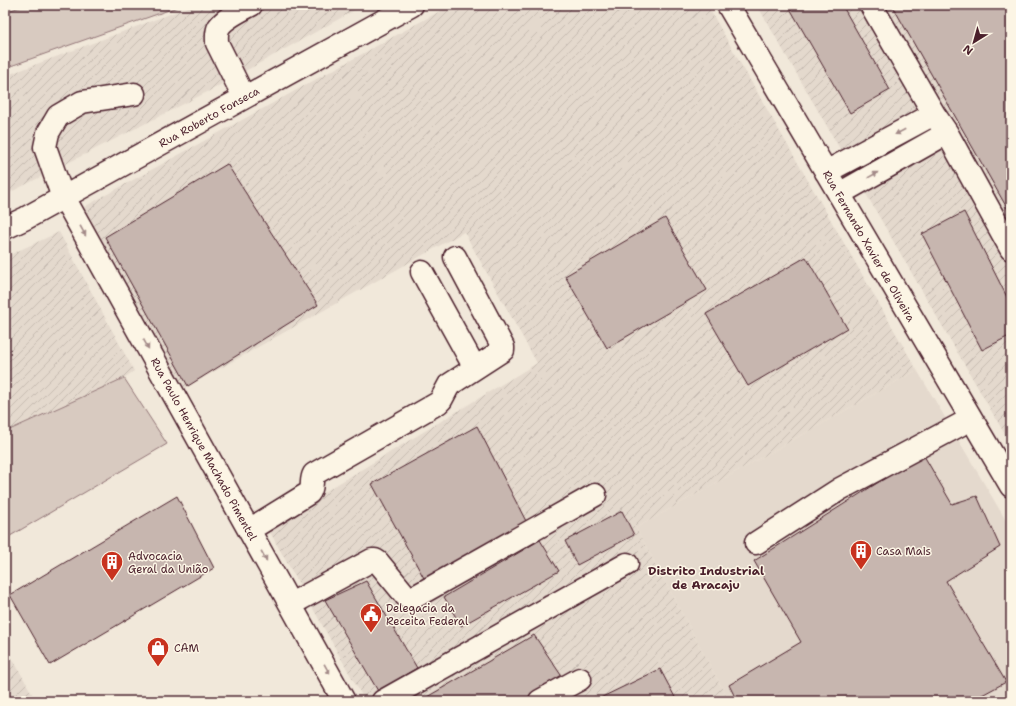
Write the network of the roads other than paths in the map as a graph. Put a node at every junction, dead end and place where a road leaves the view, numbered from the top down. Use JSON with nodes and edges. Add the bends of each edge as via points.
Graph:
{"nodes":[{"id":1,"x":251,"y":5,"type":"edge"},
{"id":2,"x":412,"y":5,"type":"edge"},
{"id":3,"x":728,"y":5,"type":"edge"},
{"id":4,"x":871,"y":5,"type":"edge"},
{"id":5,"x":134,"y":94,"type":"dead end"},
{"id":6,"x":244,"y":98,"type":"junction"},
{"id":7,"x":934,"y":114,"type":"junction"},
{"id":8,"x":947,"y":133,"type":"junction"},
{"id":9,"x":826,"y":172,"type":"junction"},
{"id":10,"x":839,"y":194,"type":"junction"},
{"id":11,"x":64,"y":197,"type":"junction"},
{"id":12,"x":5,"y":228,"type":"edge"},
{"id":13,"x":1011,"y":249,"type":"edge"},
{"id":14,"x":455,"y":257,"type":"dead end"},
{"id":15,"x":422,"y":272,"type":"dead end"},
{"id":16,"x":475,"y":368,"type":"junction"},
{"id":17,"x":971,"y":419,"type":"junction"},
{"id":18,"x":1011,"y":486,"type":"edge"},
{"id":19,"x":595,"y":495,"type":"dead end"},
{"id":20,"x":249,"y":530,"type":"junction"},
{"id":21,"x":756,"y":543,"type":"dead end"},
{"id":22,"x":627,"y":564,"type":"dead end"},
{"id":23,"x":291,"y":604,"type":"junction"},
{"id":24,"x":580,"y":679,"type":"dead end"},
{"id":25,"x":344,"y":701,"type":"edge"},
{"id":26,"x":383,"y":701,"type":"edge"},
{"id":27,"x":540,"y":701,"type":"edge"}],
"edges":[{"from":1,"to":6,"type":"street","via":[[223,22],[217,33],[217,43]]},
{"from":2,"to":6,"type":"street","name":"Rua Roberto Fonseca"},
{"from":3,"to":9,"type":"street","name":"Rua Fernando Xavier de Oliveira"},
{"from":4,"to":7,"type":"street"},
{"from":5,"to":11,"type":"street","name":"Rua Paulo Henrique Machado Pimentel","via":[[82,102],[58,116],[48,133],[45,147]]},
{"from":6,"to":11,"type":"street","name":"Rua Roberto Fonseca"},
{"from":7,"to":8,"type":"street"},
{"from":7,"to":9,"type":"street","one_way":true},
{"from":10,"to":8,"type":"street","one_way":true},
{"from":8,"to":13,"type":"street"},
{"from":9,"to":10,"type":"street","name":"Rua Fernando Xavier de Oliveira"},
{"from":10,"to":17,"type":"street","name":"Rua Fernando Xavier de Oliveira"},
{"from":11,"to":12,"type":"street","name":"Rua Roberto Fonseca"},
{"from":11,"to":20,"type":"street","name":"Rua Paulo Henrique Machado Pimentel","one_way":true},
{"from":14,"to":16,"type":"street","via":[[503,347],[501,352]]},
{"from":15,"to":16,"type":"street"},
{"from":16,"to":20,"type":"street","via":[[449,385],[438,403],[314,474],[312,490],[309,493]]},
{"from":17,"to":18,"type":"street","name":"Rua Fernando Xavier de Oliveira"},
{"from":17,"to":21,"type":"street","via":[[840,490]]},
{"from":19,"to":23,"type":"street","via":[[411,599],[378,562],[372,560]]},
{"from":20,"to":23,"type":"street","name":"Rua Paulo Henrique Machado Pimentel","one_way":true},
{"from":22,"to":26,"type":"street"},
{"from":23,"to":25,"type":"street","name":"Rua Paulo Henrique Machado Pimentel","one_way":true},
{"from":24,"to":27,"type":"street"}]}
